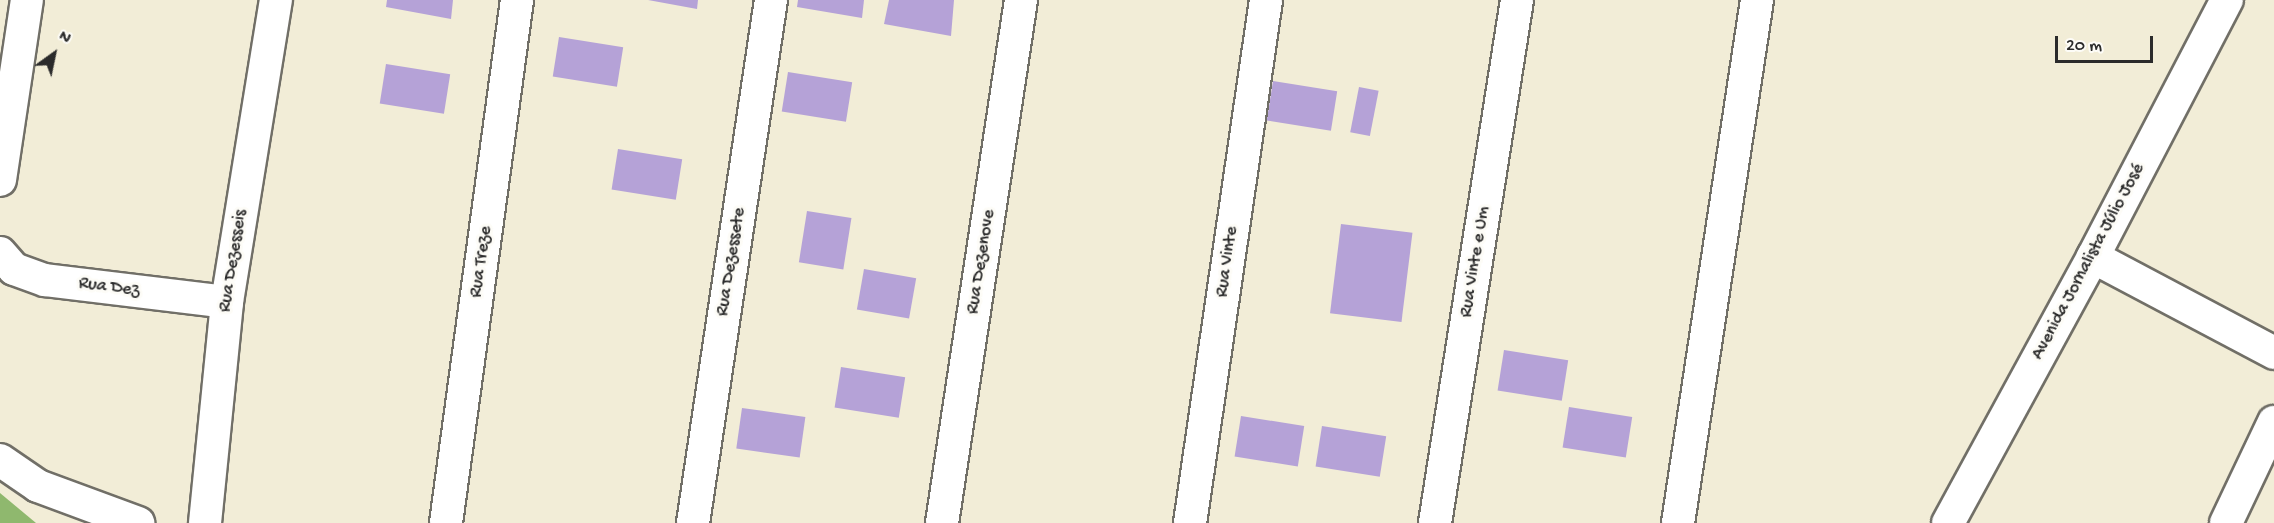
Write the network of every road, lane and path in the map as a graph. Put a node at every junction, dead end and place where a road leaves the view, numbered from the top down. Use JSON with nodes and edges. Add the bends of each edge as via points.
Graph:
{"nodes":[{"id":1,"x":27,"y":0,"type":"edge"},
{"id":2,"x":276,"y":0,"type":"edge"},
{"id":3,"x":517,"y":0,"type":"edge"},
{"id":4,"x":771,"y":0,"type":"edge"},
{"id":5,"x":1021,"y":0,"type":"edge"},
{"id":6,"x":1266,"y":0,"type":"edge"},
{"id":7,"x":1517,"y":0,"type":"edge"},
{"id":8,"x":1757,"y":0,"type":"edge"},
{"id":9,"x":2227,"y":0,"type":"edge"},
{"id":10,"x":0,"y":180,"type":"edge"},
{"id":11,"x":0,"y":253,"type":"edge"},
{"id":12,"x":2093,"y":257,"type":"junction"},
{"id":13,"x":227,"y":302,"type":"junction"},
{"id":14,"x":2274,"y":353,"type":"edge"},
{"id":15,"x":2274,"y":422,"type":"edge"},
{"id":16,"x":0,"y":460,"type":"edge"},
{"id":17,"x":138,"y":523,"type":"edge"},
{"id":18,"x":205,"y":523,"type":"edge"},
{"id":19,"x":446,"y":523,"type":"edge"},
{"id":20,"x":693,"y":523,"type":"edge"},
{"id":21,"x":942,"y":523,"type":"edge"},
{"id":22,"x":1191,"y":523,"type":"edge"},
{"id":23,"x":1436,"y":523,"type":"edge"},
{"id":24,"x":1678,"y":523,"type":"edge"},
{"id":25,"x":1948,"y":523,"type":"edge"},
{"id":26,"x":2226,"y":523,"type":"edge"}],
"edges":[{"from":1,"to":10,"type":"street"},
{"from":2,"to":13,"type":"street","name":"Rua Dezesseis"},
{"from":3,"to":19,"type":"street","name":"Rua Treze"},
{"from":4,"to":20,"type":"street","name":"Rua Dezessete"},
{"from":5,"to":21,"type":"street","name":"Rua Dezenove"},
{"from":6,"to":22,"type":"street","name":"Rua Vinte"},
{"from":7,"to":23,"type":"street","name":"Rua Vinte e Um"},
{"from":8,"to":24,"type":"street"},
{"from":9,"to":12,"type":"street","name":"Avenida Jornalista Júlio José"},
{"from":11,"to":13,"type":"street","name":"Rua Dez","via":[[14,268],[45,280]]},
{"from":12,"to":14,"type":"street"},
{"from":12,"to":25,"type":"street","name":"Avenida Jornalista Júlio José"},
{"from":13,"to":18,"type":"street","name":"Rua Dezesseis"},
{"from":15,"to":26,"type":"street"},
{"from":16,"to":17,"type":"street","via":[[38,486]]}]}
